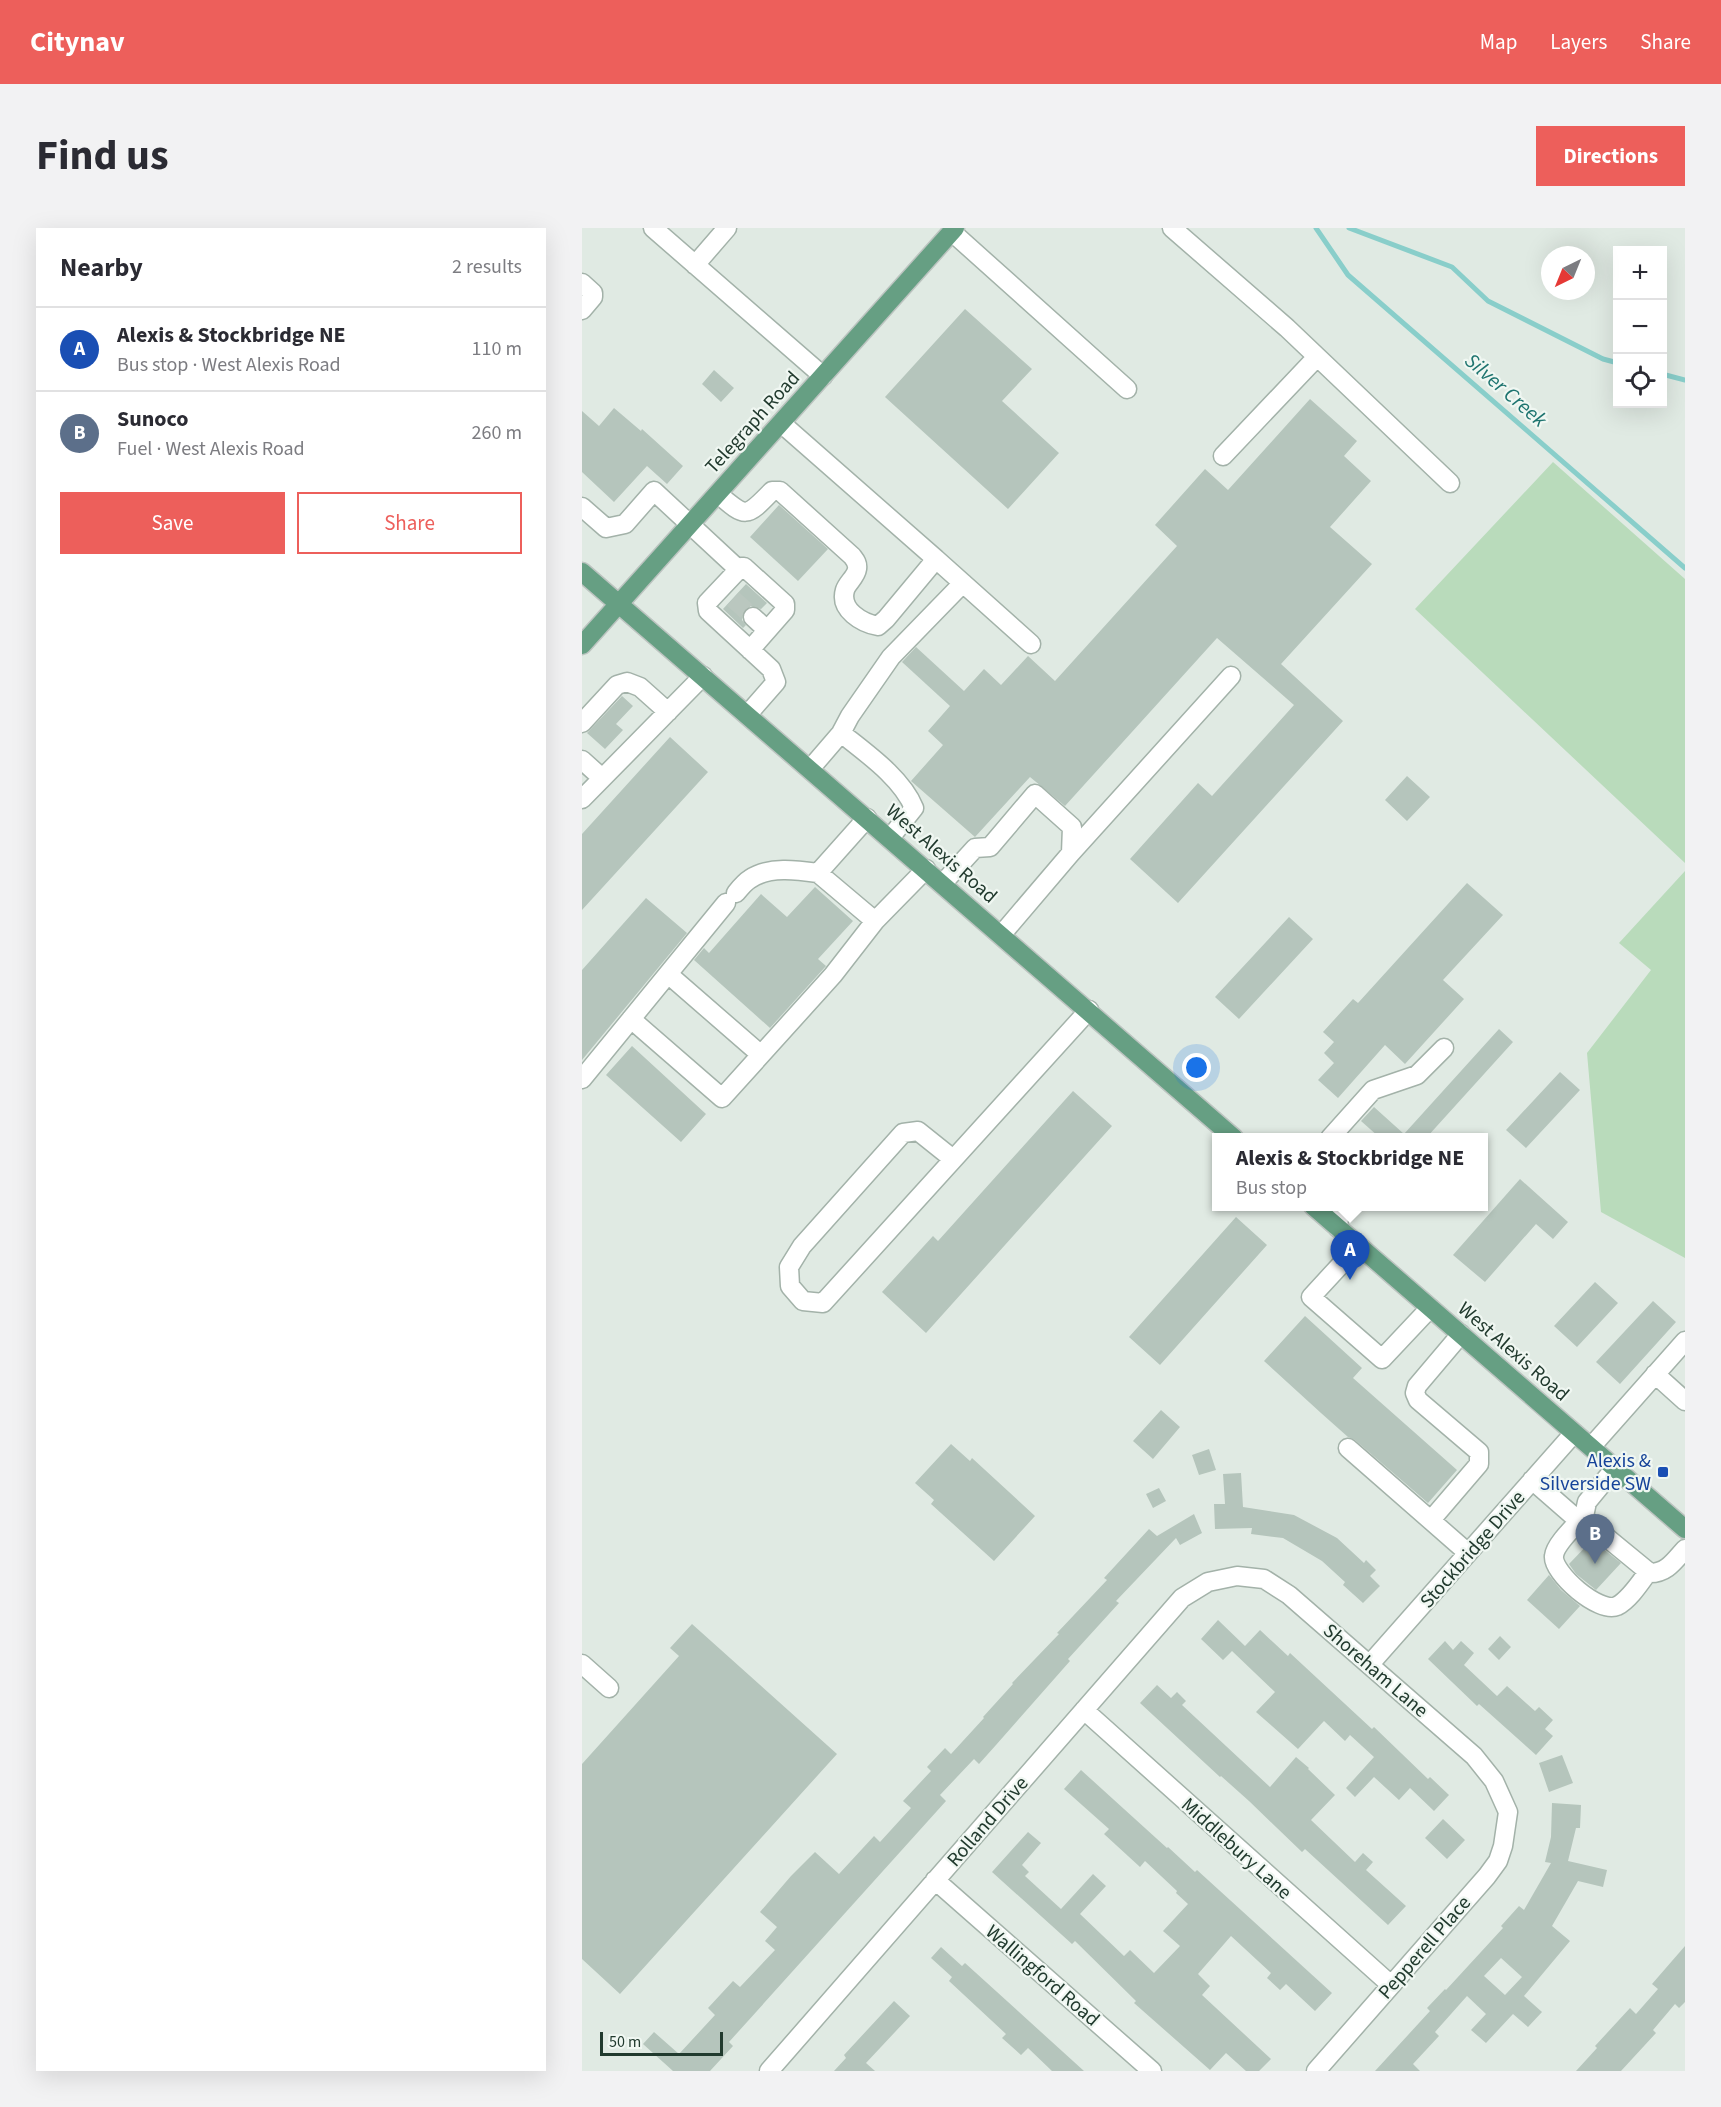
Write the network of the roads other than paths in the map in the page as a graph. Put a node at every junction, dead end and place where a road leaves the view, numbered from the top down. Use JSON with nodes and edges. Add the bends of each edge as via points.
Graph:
{"nodes":[{"id":1,"x":653,"y":228,"type":"edge"},
{"id":2,"x":727,"y":228,"type":"edge"},
{"id":3,"x":1172,"y":228,"type":"edge"},
{"id":4,"x":953,"y":230,"type":"edge"},
{"id":5,"x":695,"y":265,"type":"junction"},
{"id":6,"x":582,"y":283,"type":"edge"},
{"id":7,"x":582,"y":310,"type":"edge"},
{"id":8,"x":1316,"y":358,"type":"junction"},
{"id":9,"x":823,"y":376,"type":"junction"},
{"id":10,"x":1126,"y":389,"type":"dead end"},
{"id":11,"x":781,"y":423,"type":"junction"},
{"id":12,"x":1223,"y":456,"type":"dead end"},
{"id":13,"x":1450,"y":483,"type":"dead end"},
{"id":14,"x":718,"y":494,"type":"junction"},
{"id":15,"x":582,"y":507,"type":"edge"},
{"id":16,"x":689,"y":526,"type":"junction"},
{"id":17,"x":936,"y":560,"type":"junction"},
{"id":18,"x":738,"y":569,"type":"junction"},
{"id":19,"x":582,"y":572,"type":"edge"},
{"id":20,"x":963,"y":583,"type":"junction"},
{"id":21,"x":619,"y":604,"type":"junction"},
{"id":22,"x":753,"y":617,"type":"tunnel mouth"},
{"id":23,"x":767,"y":630,"type":"junction"},
{"id":24,"x":1031,"y":644,"type":"dead end"},
{"id":25,"x":582,"y":645,"type":"edge"},
{"id":26,"x":750,"y":650,"type":"junction"},
{"id":27,"x":703,"y":676,"type":"junction"},
{"id":28,"x":1231,"y":676,"type":"dead end"},
{"id":29,"x":668,"y":712,"type":"junction"},
{"id":30,"x":748,"y":714,"type":"junction"},
{"id":31,"x":582,"y":723,"type":"edge"},
{"id":32,"x":841,"y":733,"type":"junction"},
{"id":33,"x":582,"y":760,"type":"edge"},
{"id":34,"x":810,"y":768,"type":"junction"},
{"id":35,"x":602,"y":778,"type":"junction"},
{"id":36,"x":582,"y":799,"type":"edge"},
{"id":37,"x":867,"y":818,"type":"junction"},
{"id":38,"x":890,"y":838,"type":"junction"},
{"id":39,"x":1071,"y":853,"type":"junction"},
{"id":40,"x":926,"y":869,"type":"junction"},
{"id":41,"x":818,"y":873,"type":"junction"},
{"id":42,"x":943,"y":883,"type":"junction"},
{"id":43,"x":875,"y":921,"type":"junction"},
{"id":44,"x":1002,"y":934,"type":"junction"},
{"id":45,"x":668,"y":974,"type":"junction"},
{"id":46,"x":1089,"y":1010,"type":"junction"},
{"id":47,"x":631,"y":1019,"type":"junction"},
{"id":48,"x":1444,"y":1048,"type":"dead end"},
{"id":49,"x":760,"y":1054,"type":"junction"},
{"id":50,"x":582,"y":1079,"type":"edge"},
{"id":51,"x":1229,"y":1133,"type":"edge"},
{"id":52,"x":1338,"y":1133,"type":"edge"},
{"id":53,"x":953,"y":1159,"type":"junction"},
{"id":54,"x":1319,"y":1211,"type":"edge"},
{"id":55,"x":1340,"y":1211,"type":"edge"},
{"id":56,"x":1338,"y":1228,"type":"junction"},
{"id":57,"x":1358,"y":1246,"type":"junction"},
{"id":58,"x":1430,"y":1308,"type":"junction"},
{"id":59,"x":1461,"y":1334,"type":"junction"},
{"id":60,"x":1685,"y":1341,"type":"edge"},
{"id":61,"x":1655,"y":1374,"type":"junction"},
{"id":62,"x":1685,"y":1401,"type":"edge"},
{"id":63,"x":1574,"y":1433,"type":"junction"},
{"id":64,"x":1591,"y":1447,"type":"junction"},
{"id":65,"x":1348,"y":1448,"type":"dead end"},
{"id":66,"x":1615,"y":1468,"type":"junction"},
{"id":67,"x":1532,"y":1480,"type":"junction"},
{"id":68,"x":1582,"y":1518,"type":"junction"},
{"id":69,"x":1431,"y":1520,"type":"junction"},
{"id":70,"x":1685,"y":1529,"type":"edge"},
{"id":71,"x":1685,"y":1549,"type":"edge"},
{"id":72,"x":1468,"y":1553,"type":"junction"},
{"id":73,"x":1648,"y":1572,"type":"junction"},
{"id":74,"x":1213,"y":1581,"type":"joint"},
{"id":75,"x":582,"y":1664,"type":"edge"},
{"id":76,"x":1370,"y":1664,"type":"junction"},
{"id":77,"x":609,"y":1688,"type":"dead end"},
{"id":78,"x":1084,"y":1710,"type":"junction"},
{"id":79,"x":1508,"y":1812,"type":"joint"},
{"id":80,"x":935,"y":1880,"type":"junction"},
{"id":81,"x":1391,"y":1985,"type":"junction"},
{"id":82,"x":769,"y":2071,"type":"edge"},
{"id":83,"x":1152,"y":2071,"type":"edge"},
{"id":84,"x":1316,"y":2071,"type":"edge"}],
"edges":[{"from":1,"to":5,"type":"street"},
{"from":2,"to":5,"type":"street"},
{"from":3,"to":8,"type":"street"},
{"from":4,"to":9,"type":"main road","name":"Telegraph Road"},
{"from":4,"to":10,"type":"street"},
{"from":5,"to":9,"type":"street"},
{"from":6,"to":7,"type":"street","via":[[593,297]]},
{"from":8,"to":12,"type":"street"},
{"from":8,"to":13,"type":"street"},
{"from":9,"to":11,"type":"main road","name":"Telegraph Road"},
{"from":11,"to":14,"type":"main road","name":"Telegraph Road"},
{"from":11,"to":17,"type":"street"},
{"from":14,"to":16,"type":"main road","name":"Telegraph Road"},
{"from":14,"to":17,"type":"street","via":[[739,512],[753,511],[772,491],[780,491],[793,501],[857,563],[857,571],[845,591],[845,602],[865,624],[878,626],[886,620]]},
{"from":15,"to":16,"type":"street","via":[[606,528],[625,525],[654,491]]},
{"from":16,"to":18,"type":"street"},
{"from":16,"to":21,"type":"main road","name":"Telegraph Road"},
{"from":17,"to":20,"type":"street"},
{"from":18,"to":23,"type":"street","via":[[744,567],[785,604],[785,610]]},
{"from":18,"to":26,"type":"street","via":[[727,593],[707,603],[708,611]]},
{"from":19,"to":21,"type":"main road","name":"West Alexis Road"},
{"from":20,"to":24,"type":"street"},
{"from":20,"to":32,"type":"street","via":[[891,657]]},
{"from":21,"to":25,"type":"main road","name":"Telegraph Road"},
{"from":21,"to":27,"type":"main road","name":"West Alexis Road"},
{"from":22,"to":23,"type":"street"},
{"from":23,"to":26,"type":"street"},
{"from":26,"to":30,"type":"street","via":[[771,669],[776,682]]},
{"from":27,"to":29,"type":"street"},
{"from":27,"to":30,"type":"main road","name":"West Alexis Road"},
{"from":28,"to":39,"type":"street"},
{"from":29,"to":31,"type":"street","via":[[640,687],[627,682],[617,685]]},
{"from":29,"to":35,"type":"street"},
{"from":30,"to":34,"type":"main road","name":"West Alexis Road"},
{"from":32,"to":34,"type":"street"},
{"from":32,"to":38,"type":"street","via":[[882,766],[910,799],[914,808]]},
{"from":33,"to":35,"type":"street"},
{"from":34,"to":37,"type":"main road","name":"West Alexis Road"},
{"from":35,"to":36,"type":"street"},
{"from":37,"to":38,"type":"main road","name":"West Alexis Road"},
{"from":37,"to":41,"type":"street"},
{"from":38,"to":40,"type":"main road","name":"West Alexis Road"},
{"from":39,"to":42,"type":"street","via":[[1072,827],[1035,794],[990,847],[975,848]]},
{"from":39,"to":44,"type":"street"},
{"from":40,"to":42,"type":"main road","name":"West Alexis Road"},
{"from":40,"to":43,"type":"street"},
{"from":41,"to":43,"type":"street"},
{"from":41,"to":45,"type":"street","via":[[776,871],[750,879]]},
{"from":42,"to":44,"type":"main road","name":"West Alexis Road"},
{"from":43,"to":49,"type":"street","via":[[833,975]]},
{"from":44,"to":46,"type":"main road","name":"West Alexis Road"},
{"from":45,"to":47,"type":"street"},
{"from":45,"to":49,"type":"street"},
{"from":46,"to":51,"type":"main road","name":"West Alexis Road"},
{"from":46,"to":53,"type":"street"},
{"from":47,"to":49,"type":"street","via":[[722,1098]]},
{"from":47,"to":50,"type":"street"},
{"from":48,"to":52,"type":"street","via":[[1417,1075],[1373,1090]]},
{"from":53,"to":53,"type":"street","via":[[823,1303],[804,1301],[790,1286],[789,1267],[802,1246],[903,1133],[918,1131]]},
{"from":54,"to":56,"type":"main road","name":"West Alexis Road"},
{"from":55,"to":56,"type":"street"},
{"from":56,"to":57,"type":"main road","name":"West Alexis Road"},
{"from":57,"to":58,"type":"main road","name":"West Alexis Road"},
{"from":57,"to":58,"type":"street","via":[[1311,1297],[1382,1359]]},
{"from":58,"to":59,"type":"main road","name":"West Alexis Road"},
{"from":59,"to":63,"type":"main road","name":"West Alexis Road"},
{"from":59,"to":69,"type":"street","via":[[1415,1393],[1418,1400],[1479,1452],[1480,1458]]},
{"from":60,"to":61,"type":"street"},
{"from":61,"to":62,"type":"street"},
{"from":61,"to":64,"type":"street"},
{"from":63,"to":64,"type":"main road","name":"West Alexis Road"},
{"from":63,"to":67,"type":"street","name":"Stockbridge Drive"},
{"from":64,"to":66,"type":"main road","name":"West Alexis Road"},
{"from":65,"to":69,"type":"street"},
{"from":66,"to":68,"type":"street","via":[[1587,1502]]},
{"from":66,"to":70,"type":"main road","name":"West Alexis Road"},
{"from":67,"to":68,"type":"street"},
{"from":67,"to":72,"type":"street","name":"Stockbridge Drive"},
{"from":68,"to":73,"type":"street"},
{"from":68,"to":73,"type":"street","via":[[1559,1544],[1554,1563],[1593,1603],[1616,1607]]},
{"from":69,"to":72,"type":"street"},
{"from":71,"to":73,"type":"street","via":[[1667,1569]]},
{"from":72,"to":76,"type":"street","name":"Stockbridge Drive"},
{"from":74,"to":76,"type":"street","name":"Shoreham Lane","via":[[1237,1576],[1264,1579],[1289,1595]]},
{"from":74,"to":78,"type":"street","name":"Rolland Drive","via":[[1182,1598]]},
{"from":75,"to":77,"type":"street"},
{"from":76,"to":79,"type":"street","name":"Shoreham Lane","via":[[1474,1756],[1494,1781]]},
{"from":78,"to":80,"type":"street","name":"Rolland Drive"},
{"from":78,"to":81,"type":"street","name":"Middlebury Lane"},
{"from":79,"to":81,"type":"street","name":"Pepperell Place","via":[[1498,1861]]},
{"from":80,"to":82,"type":"street","name":"Rolland Drive"},
{"from":80,"to":83,"type":"street","name":"Wallingford Road"},
{"from":81,"to":84,"type":"street","name":"Pepperell Place"}]}
